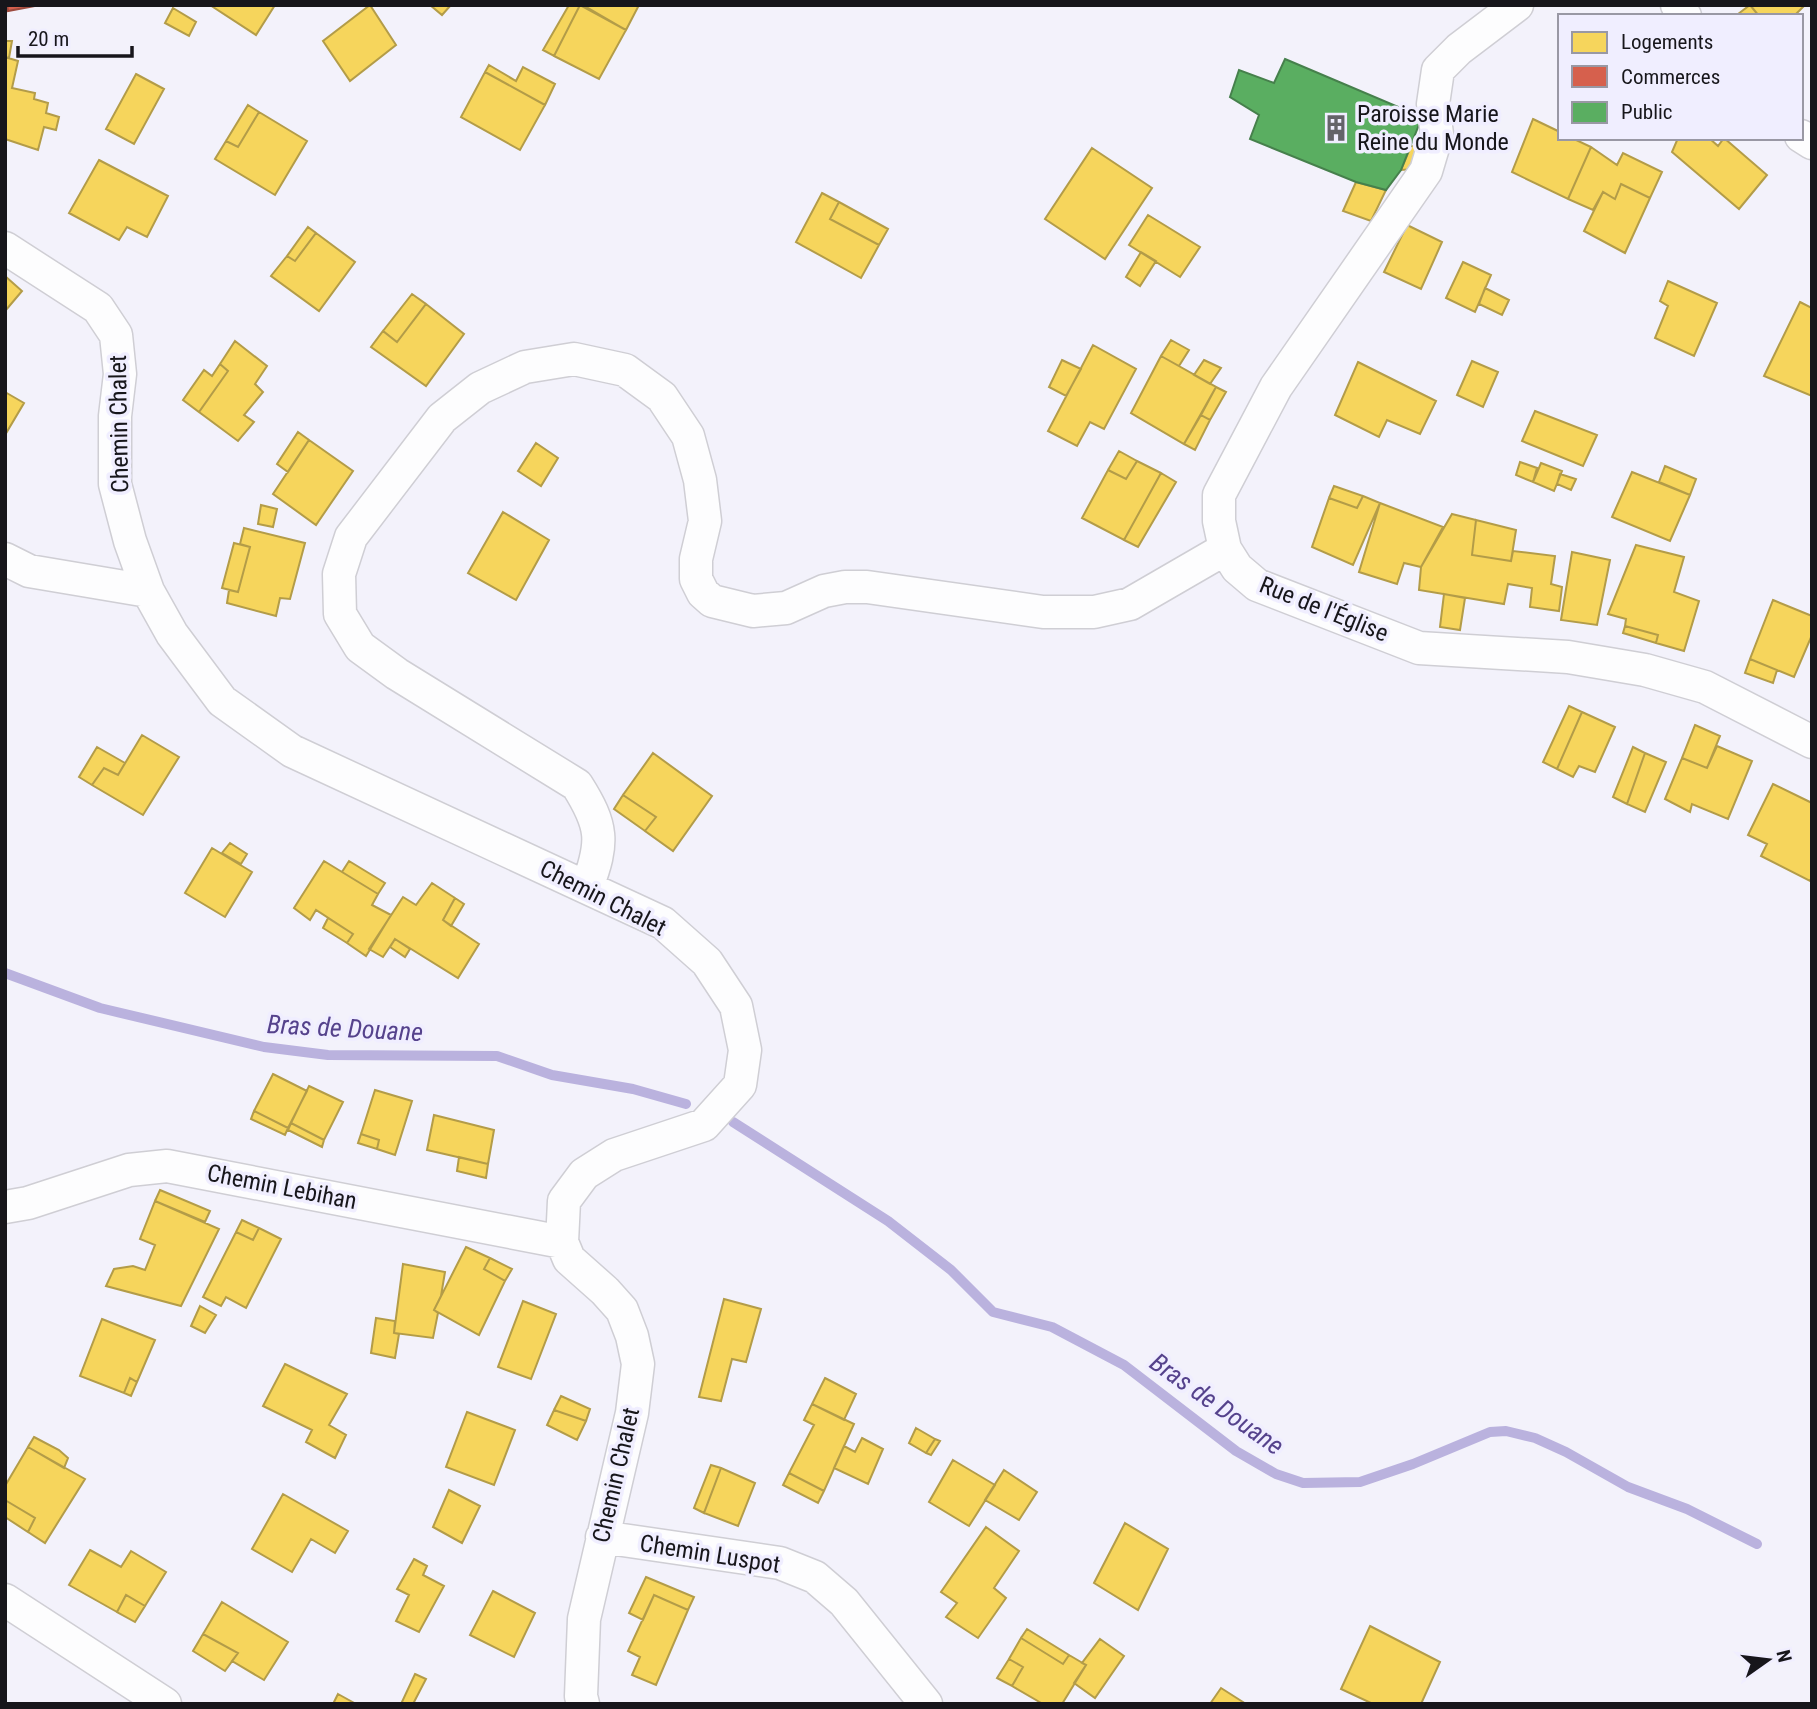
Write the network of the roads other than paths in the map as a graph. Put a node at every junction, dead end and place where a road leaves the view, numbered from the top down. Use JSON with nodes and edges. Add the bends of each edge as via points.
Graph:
{"nodes":[{"id":1,"x":1517,"y":5,"type":"edge"},
{"id":2,"x":5,"y":248,"type":"edge"},
{"id":3,"x":1225,"y":549,"type":"junction"},
{"id":4,"x":5,"y":559,"type":"edge"},
{"id":5,"x":148,"y":591,"type":"junction"},
{"id":6,"x":1812,"y":742,"type":"edge"},
{"id":7,"x":587,"y":887,"type":"junction"},
{"id":8,"x":5,"y":1207,"type":"edge"},
{"id":9,"x":562,"y":1242,"type":"junction"},
{"id":10,"x":602,"y":1537,"type":"junction"},
{"id":11,"x":5,"y":1600,"type":"edge"},
{"id":12,"x":164,"y":1704,"type":"edge"},
{"id":13,"x":583,"y":1704,"type":"edge"},
{"id":14,"x":926,"y":1704,"type":"edge"}],
"edges":[{"from":1,"to":3,"type":"street","name":"Rue de l'Église","via":[[1438,69],[1433,104],[1437,134],[1426,171],[1276,387],[1219,495]]},
{"from":2,"to":5,"type":"street","name":"Chemin Chalet","via":[[98,308],[116,335],[120,374],[115,484]]},
{"from":3,"to":6,"type":"street","name":"Rue de l'Église","via":[[1237,568],[1257,584],[1419,648],[1568,657],[1645,670],[1705,687]]},
{"from":3,"to":7,"type":"street","via":[[1129,604],[1094,612],[1043,612],[867,587],[824,591],[786,608],[752,611],[712,601],[696,579],[695,559],[705,521],[701,480],[688,436],[662,397],[625,370],[574,359],[525,367],[481,388],[442,418],[351,537],[340,574],[340,614],[359,647],[577,785],[594,812],[598,834],[598,856]]},
{"from":4,"to":5,"type":"street","via":[[29,571]]},
{"from":5,"to":7,"type":"street","name":"Chemin Chalet","via":[[172,634],[222,701],[292,751]]},
{"from":7,"to":9,"type":"street","name":"Chemin Chalet","via":[[663,923],[707,962],[736,1006],[745,1050],[740,1086],[704,1125],[614,1154],[584,1174],[564,1201]]},
{"from":8,"to":9,"type":"street","name":"Chemin Lebihan","via":[[129,1170],[167,1166]]},
{"from":9,"to":10,"type":"street","name":"Chemin Chalet","via":[[569,1259],[622,1310],[638,1364],[632,1413]]},
{"from":10,"to":13,"type":"street","name":"Chemin Chalet","via":[[584,1619]]},
{"from":10,"to":14,"type":"street","name":"Chemin Luspot","via":[[780,1563],[815,1577],[844,1602]]},
{"from":11,"to":12,"type":"street"}]}
